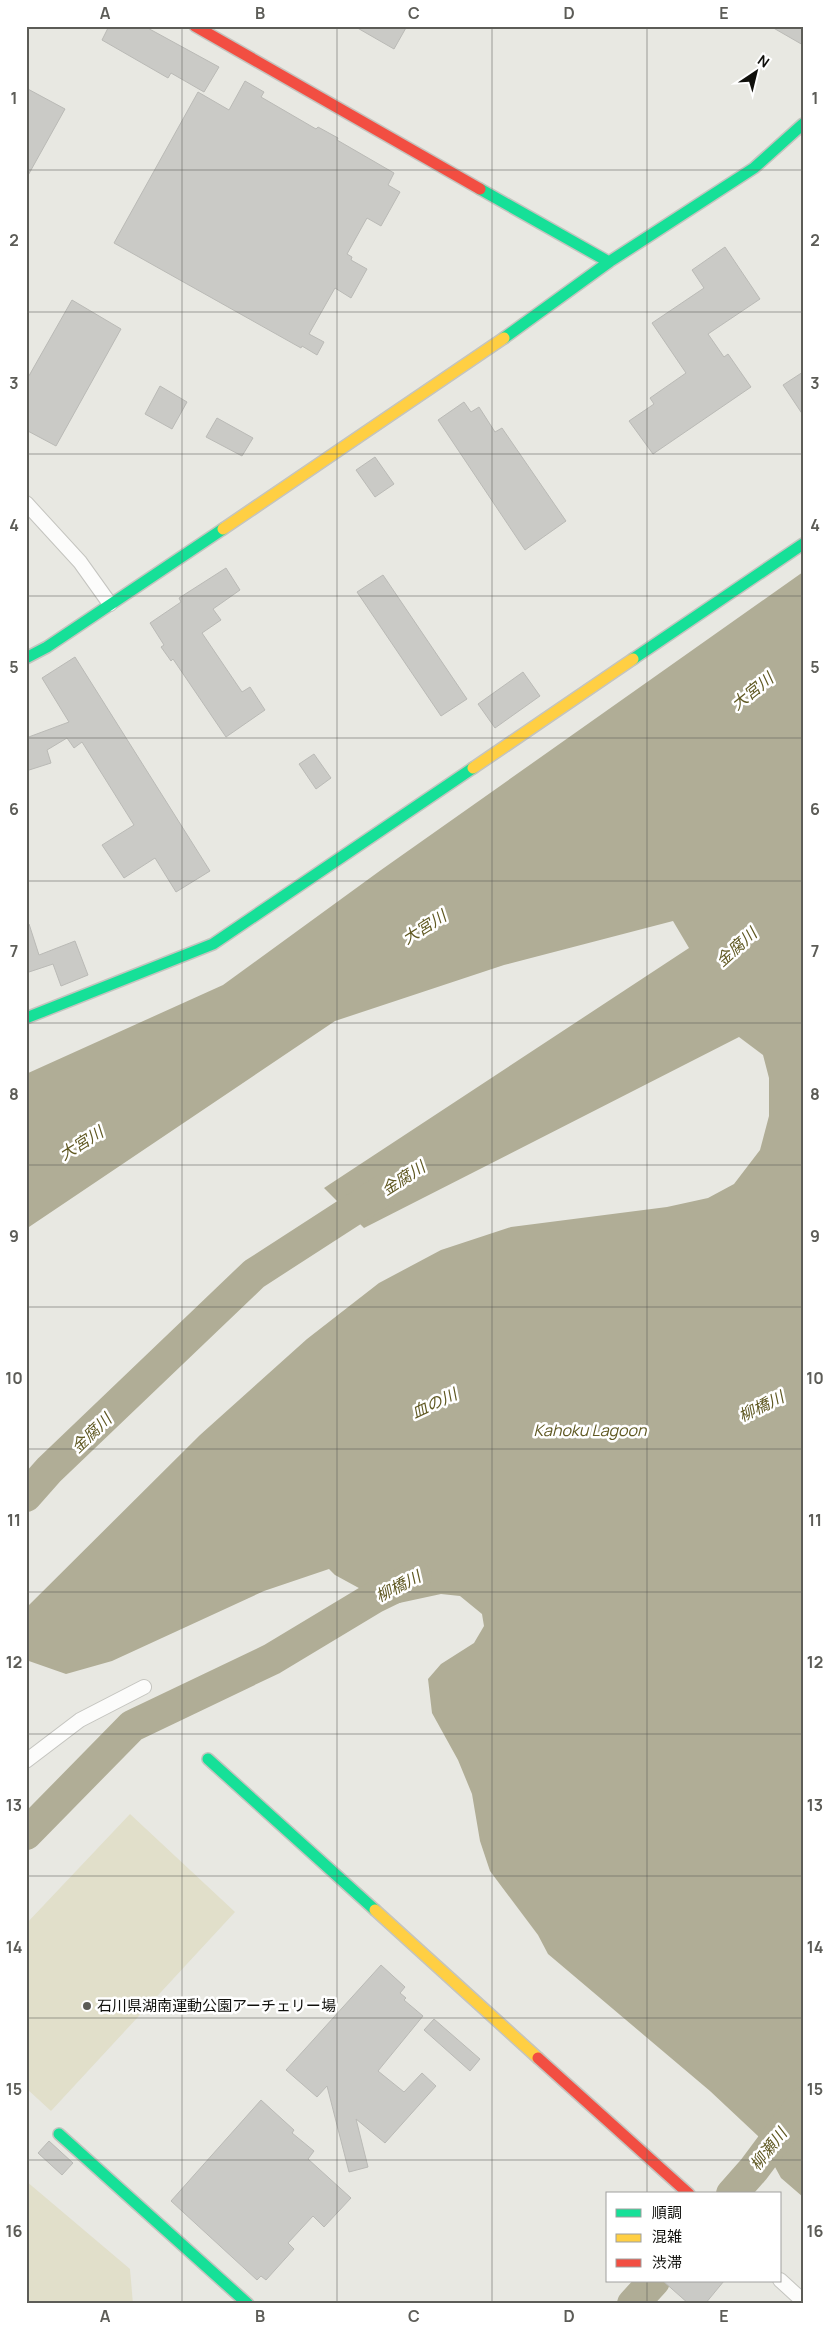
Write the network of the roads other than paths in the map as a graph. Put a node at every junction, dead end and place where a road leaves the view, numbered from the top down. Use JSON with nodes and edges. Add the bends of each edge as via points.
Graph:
{"nodes":[{"id":1,"x":195,"y":26,"type":"edge"},
{"id":2,"x":803,"y":124,"type":"edge"},
{"id":3,"x":609,"y":262,"type":"junction"},
{"id":4,"x":26,"y":503,"type":"edge"},
{"id":5,"x":803,"y":544,"type":"edge"},
{"id":6,"x":110,"y":604,"type":"junction"},
{"id":7,"x":26,"y":658,"type":"edge"},
{"id":8,"x":26,"y":1018,"type":"edge"},
{"id":9,"x":144,"y":1687,"type":"dead end"},
{"id":10,"x":208,"y":1759,"type":"dead end"},
{"id":11,"x":26,"y":1761,"type":"edge"},
{"id":12,"x":59,"y":2134,"type":"dead end"},
{"id":13,"x":687,"y":2192,"type":"edge"},
{"id":14,"x":782,"y":2282,"type":"edge"},
{"id":15,"x":803,"y":2301,"type":"edge"},
{"id":16,"x":248,"y":2304,"type":"edge"}],
"edges":[{"from":1,"to":3,"type":"street"},
{"from":2,"to":3,"type":"street","via":[[754,168]]},
{"from":3,"to":6,"type":"street","via":[[452,374]]},
{"from":4,"to":6,"type":"street","via":[[80,562]]},
{"from":5,"to":8,"type":"street","via":[[212,944]]},
{"from":6,"to":7,"type":"street"},
{"from":9,"to":11,"type":"street","via":[[80,1720]]},
{"from":10,"to":13,"type":"street"},
{"from":12,"to":16,"type":"street"},
{"from":14,"to":15,"type":"street"}]}
